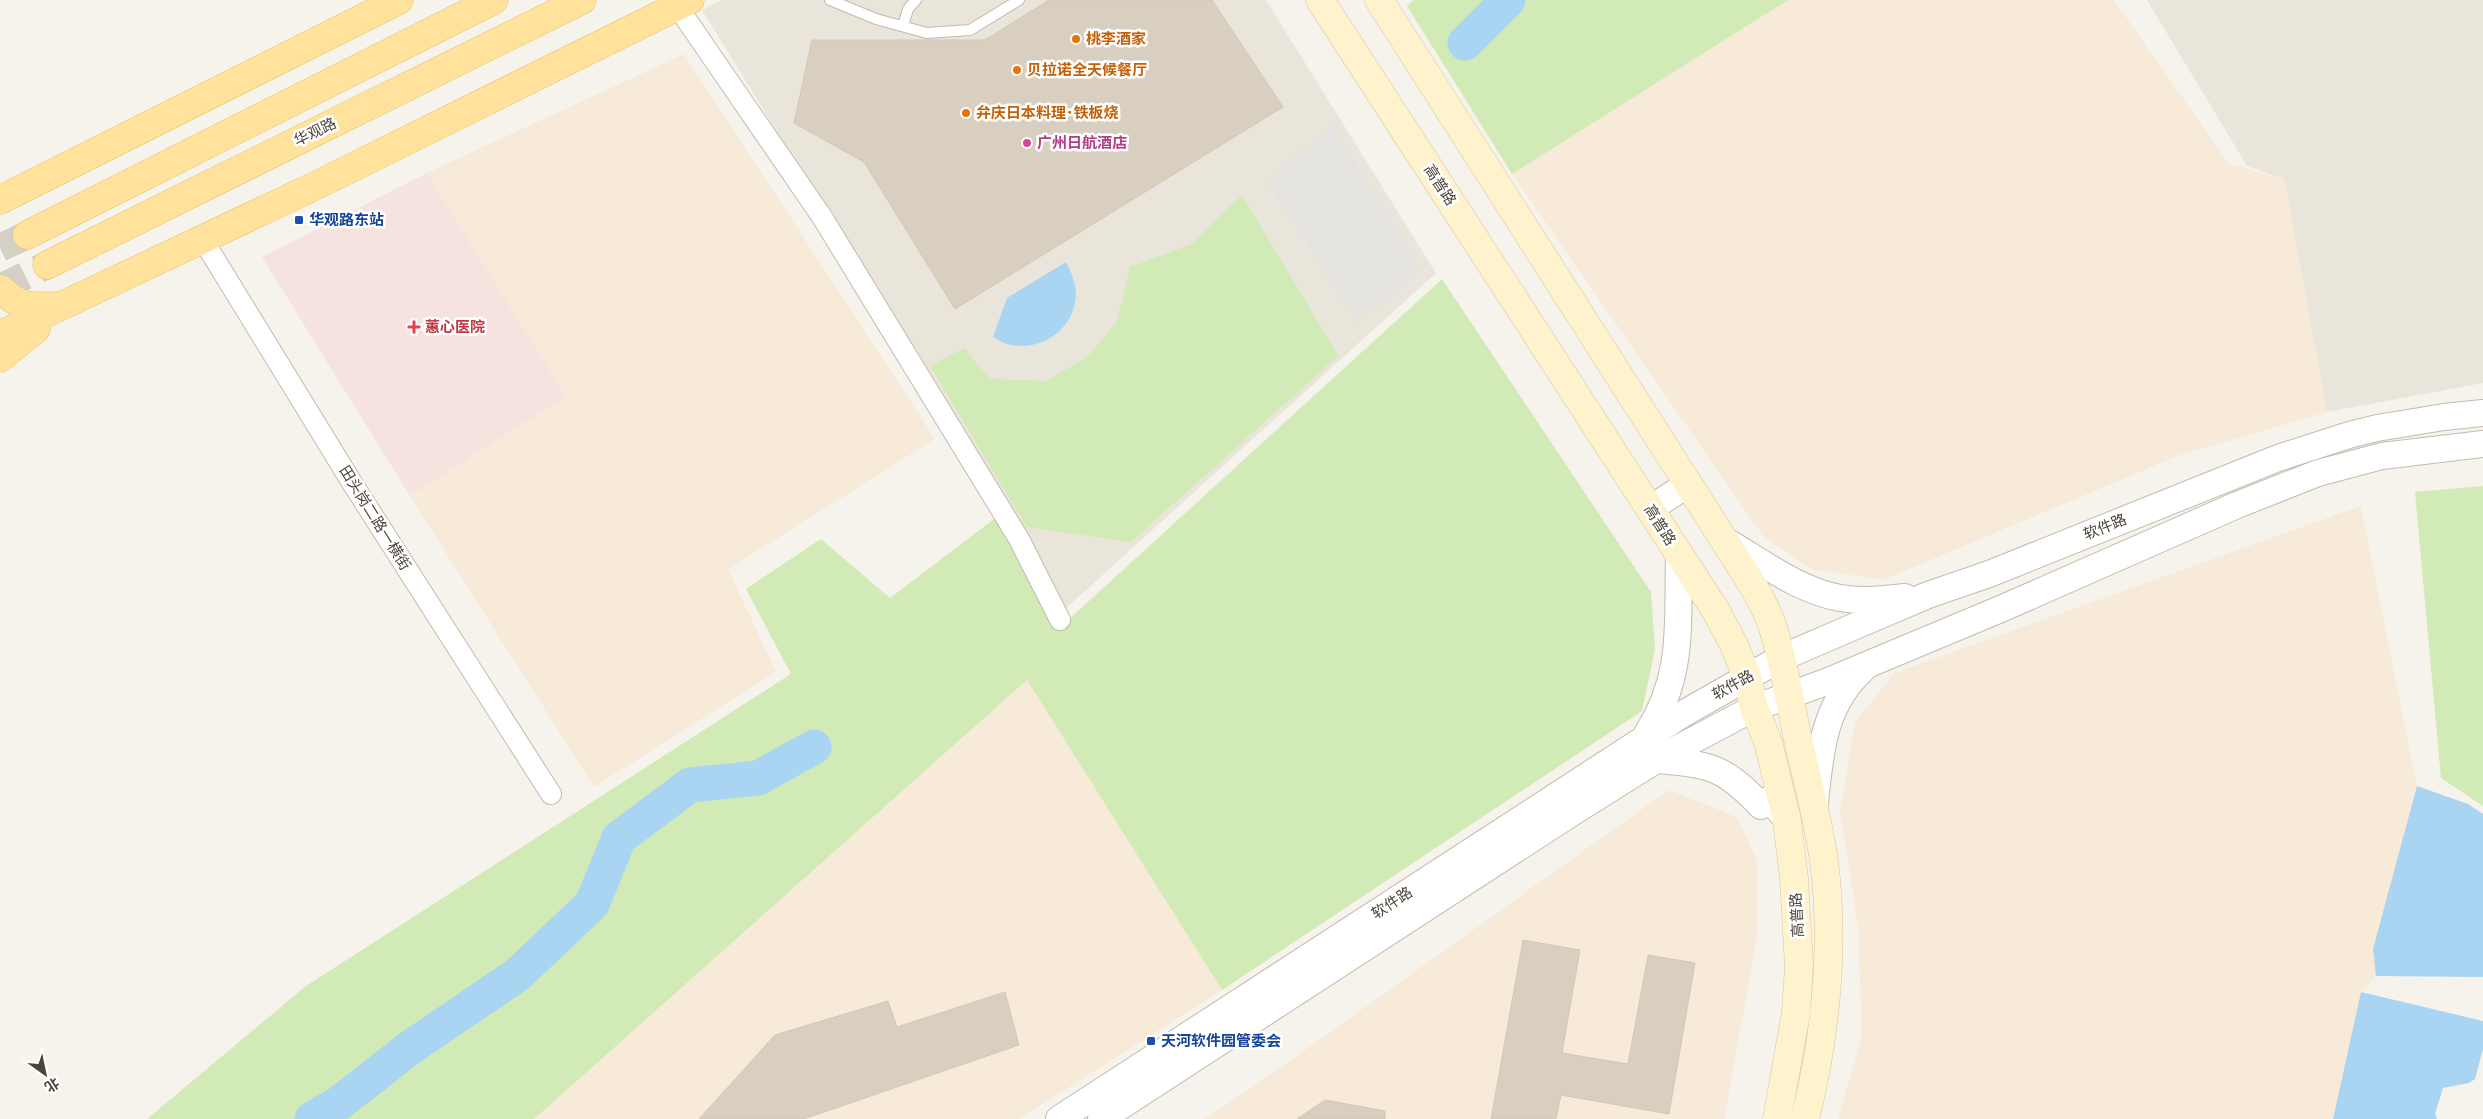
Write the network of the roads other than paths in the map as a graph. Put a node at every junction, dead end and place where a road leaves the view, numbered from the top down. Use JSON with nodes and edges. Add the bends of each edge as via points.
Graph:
{"nodes":[{"id":1,"x":398,"y":0,"type":"edge"},
{"id":2,"x":494,"y":0,"type":"edge"},
{"id":3,"x":582,"y":0,"type":"edge"},
{"id":4,"x":830,"y":0,"type":"edge"},
{"id":5,"x":916,"y":0,"type":"edge"},
{"id":6,"x":1019,"y":0,"type":"edge"},
{"id":7,"x":1320,"y":0,"type":"edge"},
{"id":8,"x":1380,"y":0,"type":"edge"},
{"id":9,"x":684,"y":3,"type":"edge"},
{"id":10,"x":903,"y":26,"type":"junction"},
{"id":11,"x":2,"y":200,"type":"edge"},
{"id":12,"x":27,"y":235,"type":"tunnel mouth"},
{"id":13,"x":203,"y":240,"type":"junction"},
{"id":14,"x":47,"y":264,"type":"tunnel mouth"},
{"id":15,"x":0,"y":289,"type":"edge"},
{"id":16,"x":64,"y":305,"type":"junction"},
{"id":17,"x":0,"y":335,"type":"edge"},
{"id":18,"x":0,"y":358,"type":"edge"},
{"id":19,"x":2483,"y":413,"type":"edge"},
{"id":20,"x":2483,"y":444,"type":"edge"},
{"id":21,"x":1688,"y":484,"type":"junction"},
{"id":22,"x":1650,"y":509,"type":"junction"},
{"id":23,"x":1724,"y":540,"type":"junction"},
{"id":24,"x":1679,"y":556,"type":"junction"},
{"id":25,"x":1928,"y":595,"type":"junction"},
{"id":26,"x":1060,"y":620,"type":"dead end"},
{"id":27,"x":1781,"y":658,"type":"junction"},
{"id":28,"x":1867,"y":665,"type":"junction"},
{"id":29,"x":1747,"y":677,"type":"junction"},
{"id":30,"x":1788,"y":696,"type":"junction"},
{"id":31,"x":1754,"y":708,"type":"junction"},
{"id":32,"x":1650,"y":749,"type":"junction"},
{"id":33,"x":551,"y":794,"type":"dead end"},
{"id":34,"x":1814,"y":809,"type":"junction"},
{"id":35,"x":1787,"y":820,"type":"junction"},
{"id":36,"x":1059,"y":1119,"type":"edge"},
{"id":37,"x":1101,"y":1119,"type":"edge"},
{"id":38,"x":1778,"y":1119,"type":"edge"},
{"id":39,"x":1805,"y":1119,"type":"edge"}],
"edges":[{"from":1,"to":11,"type":"main road"},
{"from":2,"to":12,"type":"main road"},
{"from":3,"to":14,"type":"main road","name":"华观路"},
{"from":4,"to":10,"type":"lane"},
{"from":5,"to":10,"type":"lane","via":[[908,9]]},
{"from":6,"to":10,"type":"lane","via":[[970,30],[926,33]]},
{"from":7,"to":22,"type":"main road","name":"高普路"},
{"from":8,"to":21,"type":"main road","name":"高普路"},
{"from":9,"to":13,"type":"main road"},
{"from":9,"to":26,"type":"street","via":[[822,217],[1019,539]]},
{"from":13,"to":16,"type":"main road"},
{"from":13,"to":33,"type":"street","name":"田头岗二路一横街","via":[[354,486]]},
{"from":15,"to":16,"type":"main road","via":[[14,302],[28,307]]},
{"from":16,"to":17,"type":"main road"},
{"from":16,"to":18,"type":"main road"},
{"from":19,"to":25,"type":"street","name":"软件路","via":[[2400,424],[2314,446]]},
{"from":20,"to":28,"type":"street","name":"软件路","via":[[2382,456],[2318,472]]},
{"from":21,"to":22,"type":"street"},
{"from":21,"to":23,"type":"main road","name":"高普路"},
{"from":22,"to":24,"type":"main road","name":"高普路"},
{"from":23,"to":25,"type":"street","via":[[1820,593],[1864,600]]},
{"from":23,"to":27,"type":"main road","name":"高普路","via":[[1770,620]]},
{"from":24,"to":29,"type":"main road","name":"高普路","via":[[1716,611]]},
{"from":24,"to":32,"type":"street","via":[[1676,659]]},
{"from":25,"to":27,"type":"street","name":"软件路"},
{"from":27,"to":29,"type":"street","name":"软件路"},
{"from":27,"to":30,"type":"main road","name":"高普路"},
{"from":28,"to":30,"type":"street","name":"软件路"},
{"from":28,"to":34,"type":"street","via":[[1850,680],[1827,722],[1821,743]]},
{"from":29,"to":31,"type":"main road","name":"高普路"},
{"from":29,"to":32,"type":"street","name":"软件路"},
{"from":30,"to":31,"type":"street","name":"软件路"},
{"from":30,"to":34,"type":"main road","name":"高普路"},
{"from":31,"to":32,"type":"street","name":"软件路"},
{"from":31,"to":35,"type":"main road","name":"高普路","via":[[1768,742]]},
{"from":32,"to":35,"type":"street","via":[[1718,770],[1736,781],[1761,806],[1770,799]]},
{"from":32,"to":36,"type":"street","name":"软件路"},
{"from":32,"to":37,"type":"street","name":"软件路","via":[[1462,883]]},
{"from":34,"to":39,"type":"main road","name":"高普路","via":[[1824,860],[1829,946],[1823,1033]]},
{"from":35,"to":38,"type":"main road","name":"高普路","via":[[1799,966],[1796,1013]]}]}
